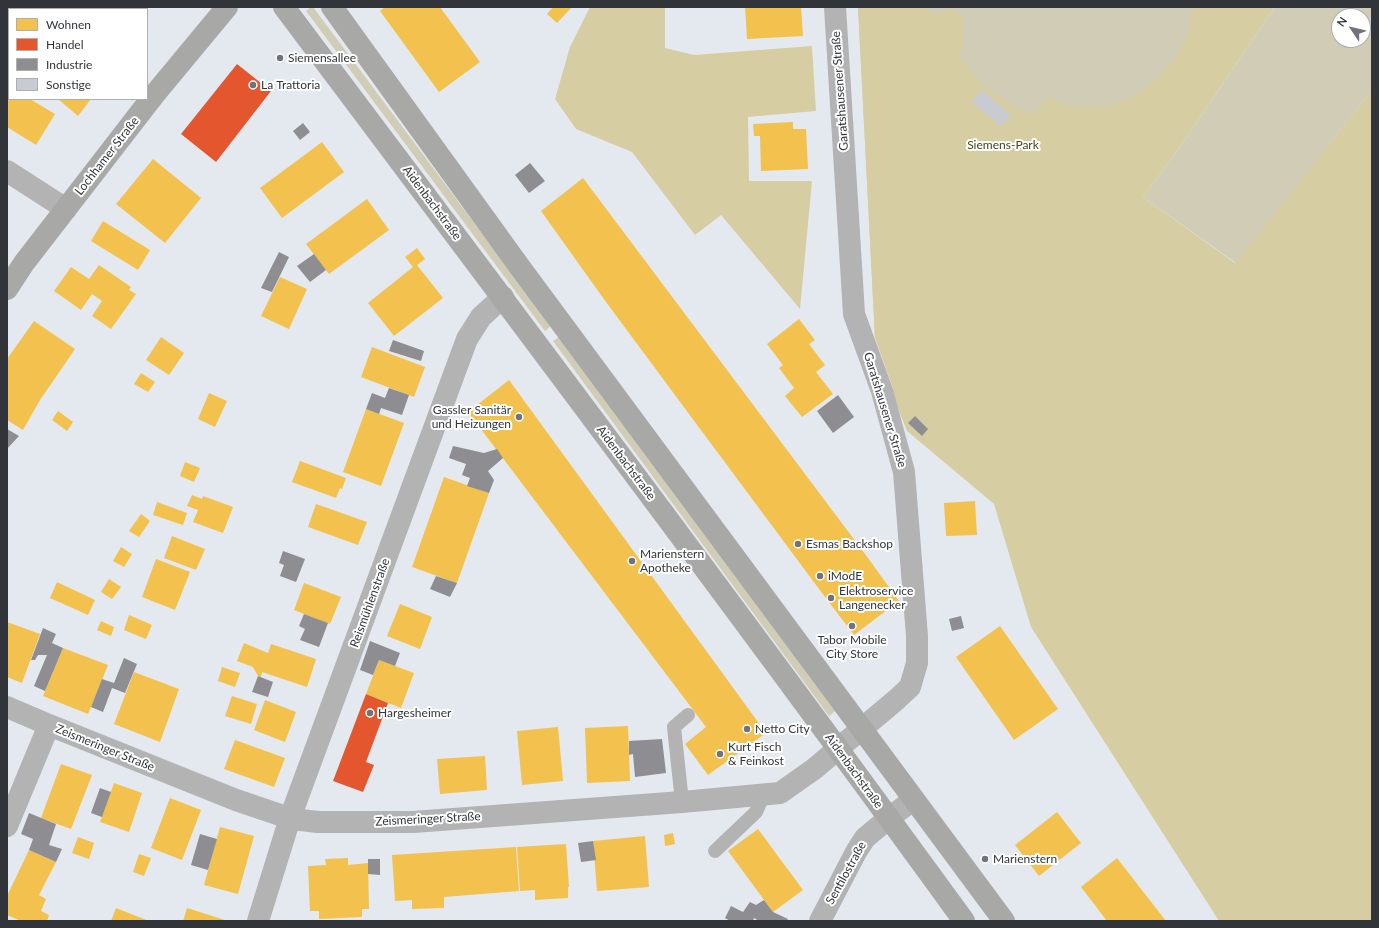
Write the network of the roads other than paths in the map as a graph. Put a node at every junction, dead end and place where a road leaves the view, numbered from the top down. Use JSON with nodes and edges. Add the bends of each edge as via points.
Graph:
{"nodes":[{"id":1,"x":227,"y":7,"type":"edge"},
{"id":2,"x":284,"y":7,"type":"edge"},
{"id":3,"x":332,"y":7,"type":"edge"},
{"id":4,"x":834,"y":7,"type":"edge"},
{"id":5,"x":7,"y":171,"type":"edge"},
{"id":6,"x":66,"y":209,"type":"junction"},
{"id":7,"x":7,"y":289,"type":"edge"},
{"id":8,"x":503,"y":297,"type":"junction"},
{"id":9,"x":7,"y":707,"type":"edge"},
{"id":10,"x":688,"y":715,"type":"dead end"},
{"id":11,"x":49,"y":725,"type":"junction"},
{"id":12,"x":850,"y":739,"type":"junction"},
{"id":13,"x":764,"y":794,"type":"junction"},
{"id":14,"x":913,"y":800,"type":"junction"},
{"id":15,"x":682,"y":802,"type":"junction"},
{"id":16,"x":290,"y":818,"type":"junction"},
{"id":17,"x":889,"y":818,"type":"junction"},
{"id":18,"x":7,"y":826,"type":"edge"},
{"id":19,"x":715,"y":851,"type":"dead end"},
{"id":20,"x":258,"y":921,"type":"edge"},
{"id":21,"x":820,"y":921,"type":"edge"},
{"id":22,"x":964,"y":921,"type":"edge"},
{"id":23,"x":1004,"y":921,"type":"edge"}],
"edges":[{"from":1,"to":6,"type":"street","name":"Lochhamer Straße","via":[[154,95]]},
{"from":2,"to":8,"type":"street","name":"Aidenbachstraße"},
{"from":3,"to":12,"type":"street","name":"Aidenbachstraße","via":[[519,266]]},
{"from":4,"to":12,"type":"street","name":"Garatshausener Straße","via":[[854,314],[882,391],[887,432],[904,472],[917,636],[916,663],[910,687]]},
{"from":5,"to":6,"type":"street"},
{"from":6,"to":7,"type":"street","name":"Lochhamer Straße"},
{"from":8,"to":12,"type":"street","name":"Aidenbachstraße"},
{"from":8,"to":16,"type":"street","name":"Reismühlenstraße","via":[[481,317],[467,339]]},
{"from":9,"to":11,"type":"street","name":"Zeismeringer Straße"},
{"from":10,"to":15,"type":"lane","via":[[674,726]]},
{"from":11,"to":16,"type":"street","name":"Zeismeringer Straße","via":[[236,800]]},
{"from":11,"to":18,"type":"street"},
{"from":12,"to":13,"type":"street","name":"Zeismeringer Straße","via":[[780,793]]},
{"from":12,"to":14,"type":"street","name":"Aidenbachstraße"},
{"from":12,"to":17,"type":"street","name":"Aidenbachstraße"},
{"from":13,"to":15,"type":"street","name":"Zeismeringer Straße"},
{"from":13,"to":19,"type":"lane","via":[[756,812]]},
{"from":14,"to":17,"type":"street","name":"Sentilostraße"},
{"from":14,"to":23,"type":"street","name":"Aidenbachstraße"},
{"from":15,"to":16,"type":"street","name":"Zeismeringer Straße","via":[[413,822],[318,822]]},
{"from":16,"to":20,"type":"street","name":"Reismühlenstraße"},
{"from":17,"to":21,"type":"street","name":"Sentilostraße","via":[[865,838]]},
{"from":17,"to":22,"type":"street","name":"Aidenbachstraße"}]}
